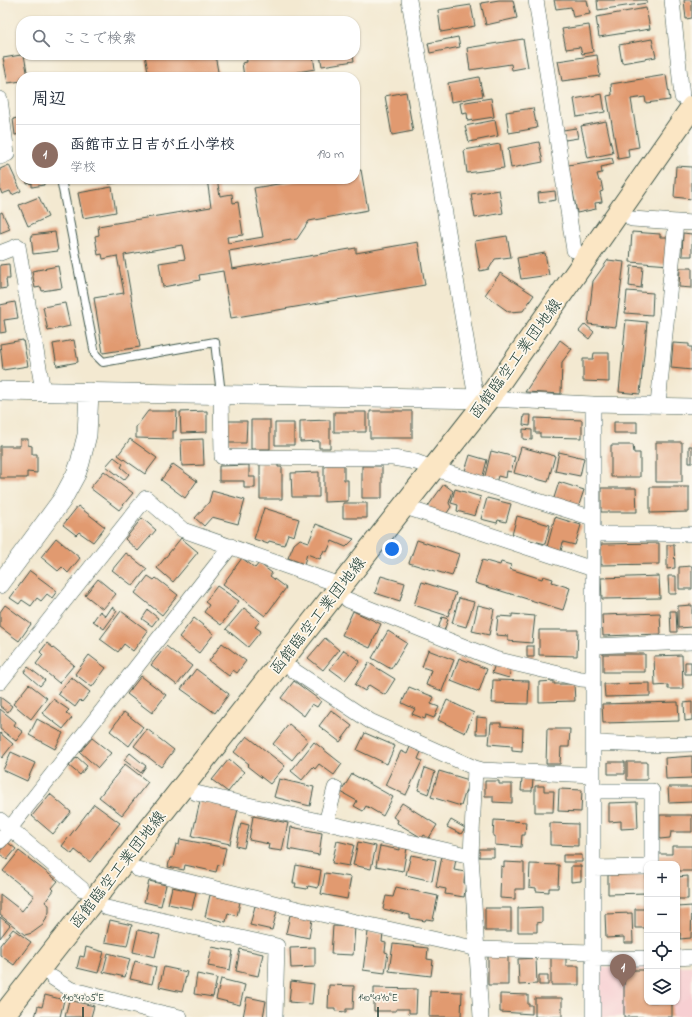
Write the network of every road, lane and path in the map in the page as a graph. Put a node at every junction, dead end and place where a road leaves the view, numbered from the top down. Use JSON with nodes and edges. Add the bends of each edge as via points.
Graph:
{"nodes":[{"id":1,"x":409,"y":0,"type":"edge"},
{"id":2,"x":536,"y":0,"type":"edge"},
{"id":3,"x":672,"y":0,"type":"edge"},
{"id":4,"x":0,"y":99,"type":"edge"},
{"id":5,"x":687,"y":102,"type":"edge"},
{"id":6,"x":0,"y":157,"type":"edge"},
{"id":7,"x":62,"y":184,"type":"edge"},
{"id":8,"x":632,"y":219,"type":"dead end"},
{"id":9,"x":676,"y":222,"type":"junction"},
{"id":10,"x":692,"y":223,"type":"edge"},
{"id":11,"x":574,"y":250,"type":"dead end"},
{"id":12,"x":0,"y":252,"type":"edge"},
{"id":13,"x":0,"y":391,"type":"edge"},
{"id":14,"x":43,"y":391,"type":"junction"},
{"id":15,"x":88,"y":392,"type":"junction"},
{"id":16,"x":221,"y":394,"type":"junction"},
{"id":17,"x":482,"y":399,"type":"junction"},
{"id":18,"x":593,"y":404,"type":"junction"},
{"id":19,"x":658,"y":405,"type":"junction"},
{"id":20,"x":692,"y":406,"type":"edge"},
{"id":21,"x":432,"y":468,"type":"junction"},
{"id":22,"x":402,"y":506,"type":"junction"},
{"id":23,"x":593,"y":518,"type":"junction"},
{"id":24,"x":593,"y":534,"type":"junction"},
{"id":25,"x":692,"y":534,"type":"edge"},
{"id":26,"x":231,"y":546,"type":"junction"},
{"id":27,"x":593,"y":569,"type":"junction"},
{"id":28,"x":0,"y":584,"type":"edge"},
{"id":29,"x":344,"y":592,"type":"junction"},
{"id":30,"x":692,"y":642,"type":"edge"},
{"id":31,"x":593,"y":646,"type":"junction"},
{"id":32,"x":293,"y":670,"type":"dead end"},
{"id":33,"x":593,"y":680,"type":"junction"},
{"id":34,"x":0,"y":682,"type":"edge"},
{"id":35,"x":594,"y":743,"type":"junction"},
{"id":36,"x":692,"y":744,"type":"edge"},
{"id":37,"x":475,"y":768,"type":"junction"},
{"id":38,"x":593,"y":782,"type":"junction"},
{"id":39,"x":335,"y":788,"type":"dead end"},
{"id":40,"x":196,"y":793,"type":"dead end"},
{"id":41,"x":326,"y":823,"type":"junction"},
{"id":42,"x":5,"y":824,"type":"edge"},
{"id":43,"x":0,"y":841,"type":"edge"},
{"id":44,"x":471,"y":856,"type":"junction"},
{"id":45,"x":652,"y":861,"type":"edge"},
{"id":46,"x":644,"y":867,"type":"edge"},
{"id":47,"x":593,"y":868,"type":"junction"},
{"id":48,"x":137,"y":869,"type":"dead end"},
{"id":49,"x":82,"y":889,"type":"dead end"},
{"id":50,"x":107,"y":908,"type":"dead end"},
{"id":51,"x":478,"y":949,"type":"junction"},
{"id":52,"x":593,"y":956,"type":"junction"},
{"id":53,"x":692,"y":957,"type":"edge"},
{"id":54,"x":644,"y":958,"type":"edge"},
{"id":55,"x":680,"y":958,"type":"edge"},
{"id":56,"x":53,"y":978,"type":"dead end"},
{"id":57,"x":2,"y":1017,"type":"edge"},
{"id":58,"x":180,"y":1017,"type":"edge"},
{"id":59,"x":275,"y":1017,"type":"edge"},
{"id":60,"x":482,"y":1017,"type":"edge"},
{"id":61,"x":593,"y":1017,"type":"edge"}],
"edges":[{"from":1,"to":17,"type":"street"},
{"from":2,"to":11,"type":"street"},
{"from":3,"to":5,"type":"street"},
{"from":4,"to":6,"type":"street","via":[[7,154]]},
{"from":5,"to":17,"type":"main road","name":"函館臨空工業団地線"},
{"from":7,"to":16,"type":"lane","via":[[95,354],[103,362],[215,342]]},
{"from":8,"to":9,"type":"street"},
{"from":9,"to":10,"type":"street"},
{"from":9,"to":19,"type":"street"},
{"from":12,"to":14,"type":"street","via":[[18,246]]},
{"from":13,"to":14,"type":"street"},
{"from":14,"to":15,"type":"street"},
{"from":15,"to":16,"type":"street"},
{"from":15,"to":28,"type":"street","via":[[87,435],[76,474],[62,500]]},
{"from":16,"to":17,"type":"street"},
{"from":16,"to":21,"type":"street","via":[[222,457],[393,458]]},
{"from":17,"to":18,"type":"street"},
{"from":17,"to":21,"type":"main road","name":"函館臨空工業団地線"},
{"from":18,"to":19,"type":"street"},
{"from":18,"to":23,"type":"street"},
{"from":19,"to":20,"type":"street"},
{"from":21,"to":22,"type":"main road","name":"函館臨空工業団地線"},
{"from":21,"to":23,"type":"street"},
{"from":22,"to":27,"type":"street"},
{"from":22,"to":29,"type":"main road","name":"函館臨空工業団地線"},
{"from":23,"to":24,"type":"street"},
{"from":24,"to":25,"type":"street"},
{"from":24,"to":27,"type":"street"},
{"from":26,"to":29,"type":"street"},
{"from":26,"to":34,"type":"street","via":[[183,530],[146,498]]},
{"from":26,"to":42,"type":"street"},
{"from":27,"to":31,"type":"street"},
{"from":29,"to":33,"type":"street","via":[[495,659]]},
{"from":29,"to":57,"type":"main road","name":"函館臨空工業団地線"},
{"from":30,"to":31,"type":"street"},
{"from":31,"to":33,"type":"street"},
{"from":32,"to":37,"type":"street","via":[[370,721]]},
{"from":33,"to":35,"type":"street"},
{"from":35,"to":36,"type":"street"},
{"from":35,"to":38,"type":"street"},
{"from":37,"to":38,"type":"street"},
{"from":37,"to":44,"type":"street"},
{"from":38,"to":45,"type":"street","via":[[602,791],[652,791]]},
{"from":38,"to":47,"type":"street"},
{"from":39,"to":41,"type":"street"},
{"from":40,"to":41,"type":"street"},
{"from":41,"to":44,"type":"street"},
{"from":42,"to":43,"type":"street"},
{"from":42,"to":49,"type":"street"},
{"from":44,"to":51,"type":"street"},
{"from":46,"to":47,"type":"street"},
{"from":47,"to":52,"type":"street"},
{"from":48,"to":51,"type":"street","via":[[298,909]]},
{"from":50,"to":59,"type":"street","via":[[277,946]]},
{"from":51,"to":52,"type":"street"},
{"from":51,"to":60,"type":"street"},
{"from":52,"to":54,"type":"street"},
{"from":52,"to":61,"type":"street"},
{"from":53,"to":55,"type":"street"},
{"from":56,"to":58,"type":"street","via":[[70,989]]}]}
